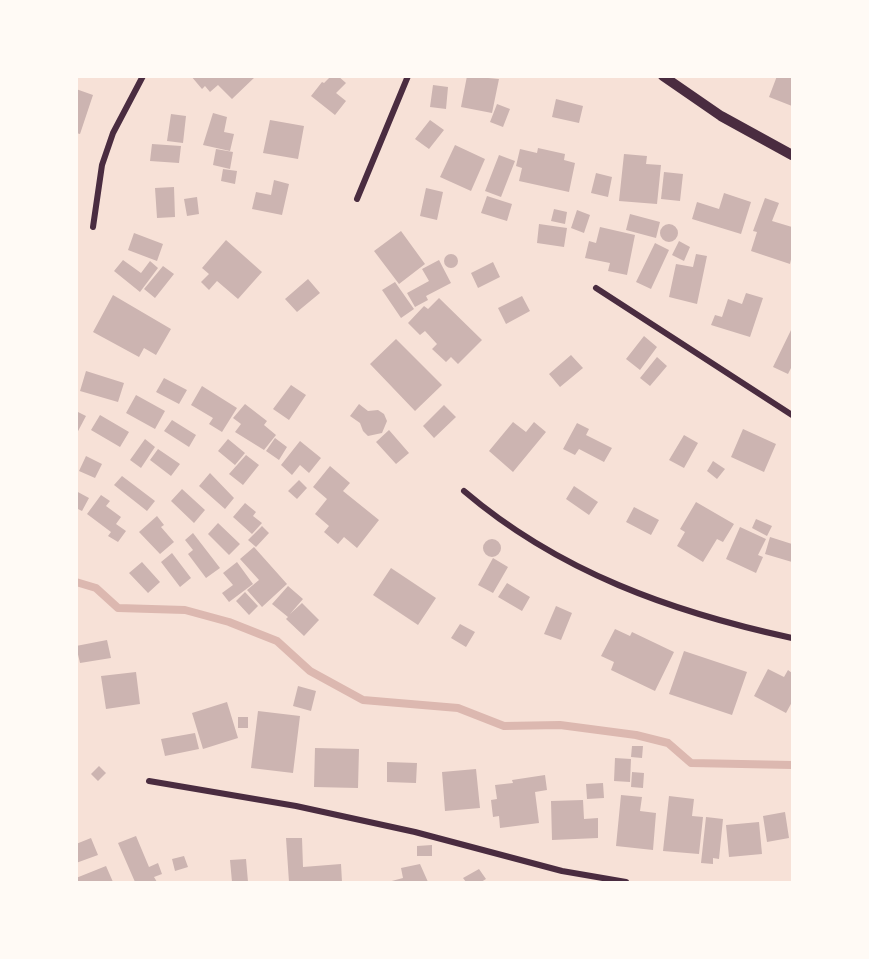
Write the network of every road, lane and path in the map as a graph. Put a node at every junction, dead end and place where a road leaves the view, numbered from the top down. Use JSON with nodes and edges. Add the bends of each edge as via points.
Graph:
{"nodes":[{"id":1,"x":143,"y":76,"type":"edge"},
{"id":2,"x":408,"y":76,"type":"edge"},
{"id":3,"x":663,"y":76,"type":"edge"},
{"id":4,"x":792,"y":156,"type":"edge"},
{"id":5,"x":357,"y":199,"type":"dead end"},
{"id":6,"x":93,"y":227,"type":"dead end"},
{"id":7,"x":596,"y":288,"type":"dead end"},
{"id":8,"x":792,"y":415,"type":"edge"},
{"id":9,"x":464,"y":491,"type":"dead end"},
{"id":10,"x":792,"y":638,"type":"edge"},
{"id":11,"x":148,"y":781,"type":"dead end"},
{"id":12,"x":626,"y":882,"type":"edge"}],
"edges":[{"from":1,"to":6,"type":"street","via":[[113,133],[102,165]]},
{"from":2,"to":5,"type":"street"},
{"from":3,"to":4,"type":"street","via":[[721,116]]},
{"from":7,"to":8,"type":"street"},
{"from":9,"to":10,"type":"street","via":[[534,542],[624,590],[682,610]]},
{"from":11,"to":12,"type":"street","via":[[329,813],[561,871]]}]}
